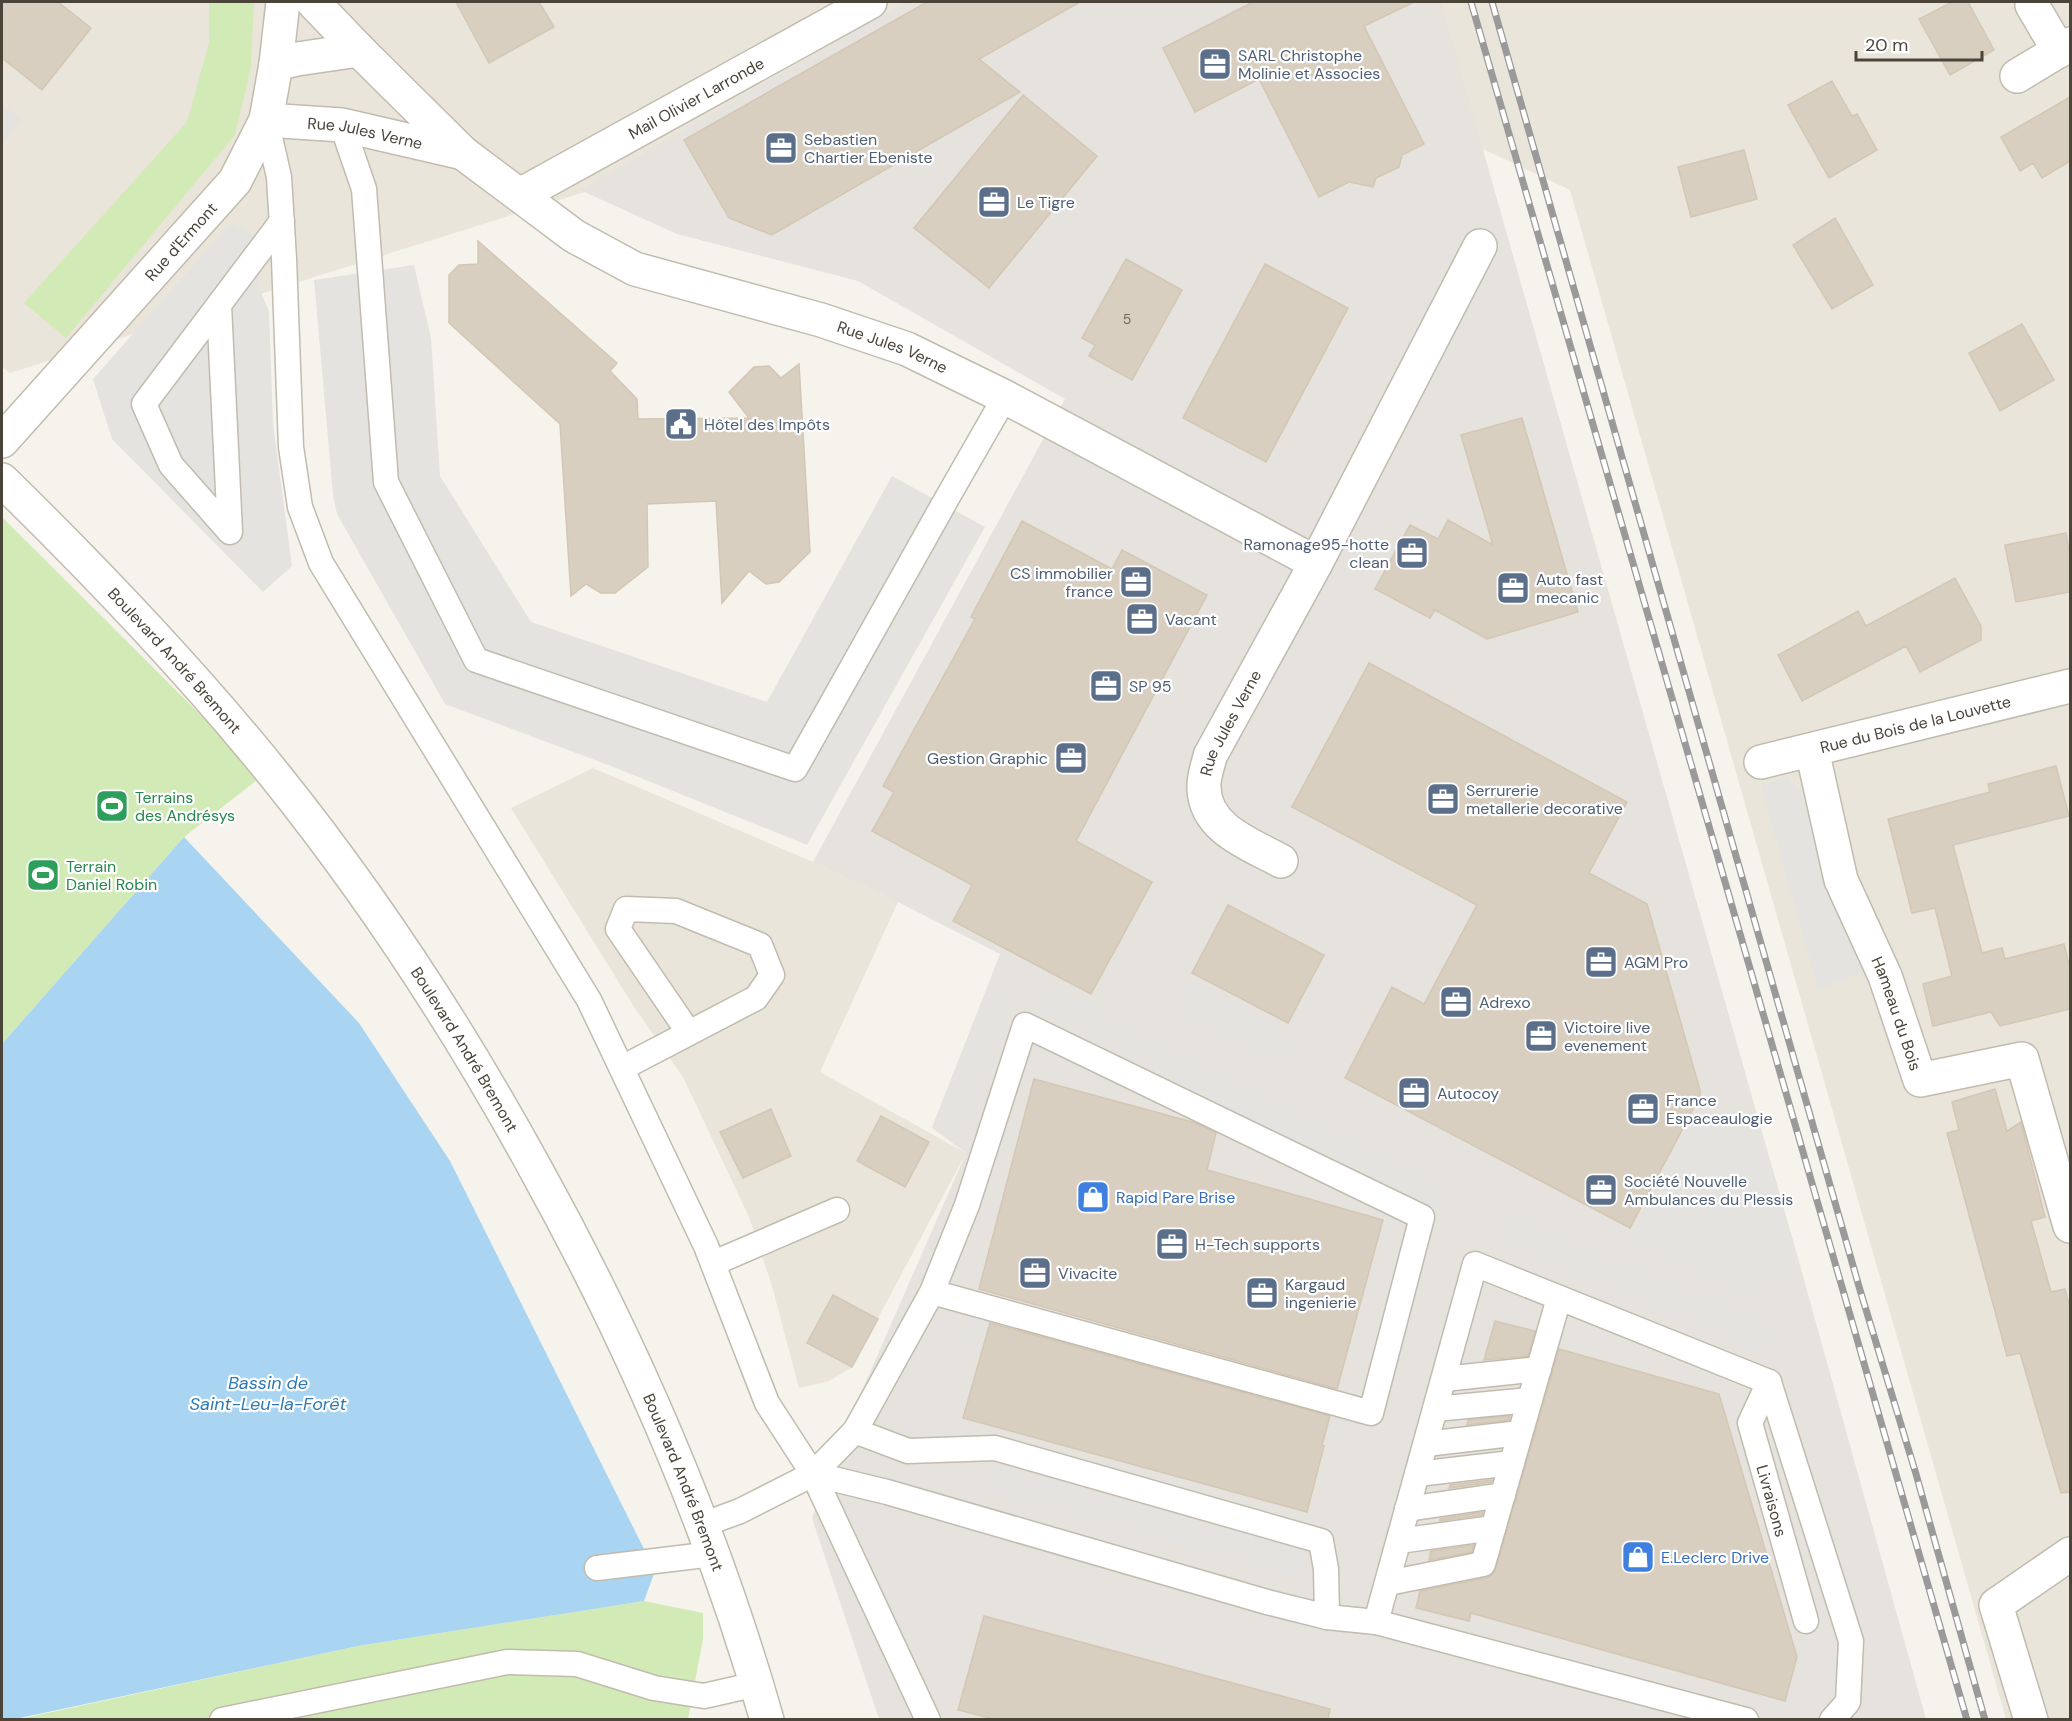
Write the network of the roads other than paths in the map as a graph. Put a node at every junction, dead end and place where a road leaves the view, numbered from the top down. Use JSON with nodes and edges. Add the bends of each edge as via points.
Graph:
{"nodes":[{"id":1,"x":284,"y":2,"type":"edge"},
{"id":2,"x":313,"y":2,"type":"edge"},
{"id":3,"x":870,"y":2,"type":"edge"},
{"id":4,"x":2032,"y":5,"type":"dead end"},
{"id":5,"x":2065,"y":47,"type":"edge"},
{"id":6,"x":359,"y":50,"type":"junction"},
{"id":7,"x":276,"y":64,"type":"junction"},
{"id":8,"x":2017,"y":76,"type":"dead end"},
{"id":9,"x":266,"y":120,"type":"junction"},
{"id":10,"x":342,"y":125,"type":"junction"},
{"id":11,"x":463,"y":153,"type":"junction"},
{"id":12,"x":520,"y":195,"type":"junction"},
{"id":13,"x":282,"y":221,"type":"junction"},
{"id":14,"x":1480,"y":246,"type":"dead end"},
{"id":15,"x":219,"y":305,"type":"junction"},
{"id":16,"x":1005,"y":397,"type":"junction"},
{"id":17,"x":2,"y":441,"type":"edge"},
{"id":18,"x":2,"y":480,"type":"edge"},
{"id":19,"x":1316,"y":563,"type":"junction"},
{"id":20,"x":2070,"y":686,"type":"edge"},
{"id":21,"x":1812,"y":750,"type":"junction"},
{"id":22,"x":1761,"y":762,"type":"dead end"},
{"id":23,"x":1281,"y":861,"type":"dead end"},
{"id":24,"x":689,"y":1033,"type":"junction"},
{"id":25,"x":622,"y":1068,"type":"junction"},
{"id":26,"x":837,"y":1210,"type":"dead end"},
{"id":27,"x":2070,"y":1226,"type":"edge"},
{"id":28,"x":714,"y":1263,"type":"junction"},
{"id":29,"x":933,"y":1292,"type":"junction"},
{"id":30,"x":1559,"y":1298,"type":"junction"},
{"id":31,"x":1539,"y":1369,"type":"junction"},
{"id":32,"x":1444,"y":1379,"type":"junction"},
{"id":33,"x":1769,"y":1382,"type":"junction"},
{"id":34,"x":1530,"y":1400,"type":"junction"},
{"id":35,"x":1435,"y":1409,"type":"junction"},
{"id":36,"x":855,"y":1431,"type":"junction"},
{"id":37,"x":1521,"y":1433,"type":"junction"},
{"id":38,"x":1425,"y":1444,"type":"junction"},
{"id":39,"x":1512,"y":1463,"type":"junction"},
{"id":40,"x":813,"y":1474,"type":"junction"},
{"id":41,"x":1417,"y":1474,"type":"junction"},
{"id":42,"x":1503,"y":1495,"type":"junction"},
{"id":43,"x":1407,"y":1509,"type":"junction"},
{"id":44,"x":1493,"y":1528,"type":"junction"},
{"id":45,"x":708,"y":1539,"type":"junction"},
{"id":46,"x":1399,"y":1541,"type":"junction"},
{"id":47,"x":2070,"y":1554,"type":"edge"},
{"id":48,"x":597,"y":1568,"type":"dead end"},
{"id":49,"x":1388,"y":1582,"type":"junction"},
{"id":50,"x":1327,"y":1617,"type":"junction"},
{"id":51,"x":1806,"y":1621,"type":"dead end"},
{"id":52,"x":1376,"y":1622,"type":"junction"},
{"id":53,"x":760,"y":1708,"type":"edge"},
{"id":54,"x":222,"y":1719,"type":"edge"},
{"id":55,"x":928,"y":1719,"type":"edge"},
{"id":56,"x":1746,"y":1719,"type":"edge"},
{"id":57,"x":1832,"y":1719,"type":"edge"},
{"id":58,"x":2031,"y":1719,"type":"edge"}],
"edges":[{"from":1,"to":7,"type":"street","name":"Rue d'Ermont"},
{"from":2,"to":6,"type":"street","name":"Rue Jules Verne"},
{"from":3,"to":12,"type":"street","name":"Mail Olivier Larronde"},
{"from":4,"to":5,"type":"street"},
{"from":5,"to":8,"type":"street"},
{"from":6,"to":7,"type":"street"},
{"from":6,"to":11,"type":"street","name":"Rue Jules Verne"},
{"from":7,"to":9,"type":"street","name":"Rue d'Ermont"},
{"from":9,"to":10,"type":"street","name":"Rue Jules Verne"},
{"from":9,"to":13,"type":"lane","via":[[279,177]]},
{"from":9,"to":17,"type":"street","name":"Rue d'Ermont","via":[[235,181]]},
{"from":10,"to":11,"type":"street","name":"Rue Jules Verne"},
{"from":10,"to":16,"type":"lane","via":[[364,189],[386,482],[476,660],[795,769]]},
{"from":11,"to":12,"type":"street","name":"Rue Jules Verne"},
{"from":12,"to":16,"type":"street","name":"Rue Jules Verne","via":[[574,236],[636,268],[821,320],[907,349]]},
{"from":13,"to":15,"type":"lane"},
{"from":13,"to":25,"type":"lane","via":[[291,447],[300,507],[321,563],[589,1000]]},
{"from":14,"to":19,"type":"street","name":"Rue Jules Verne"},
{"from":15,"to":15,"type":"lane","via":[[144,404],[171,465],[230,532]]},
{"from":16,"to":19,"type":"street","name":"Rue Jules Verne"},
{"from":18,"to":45,"type":"street","name":"Boulevard André Bremont","via":[[100,578],[221,711],[316,828],[410,959],[510,1122],[581,1253],[628,1351]]},
{"from":19,"to":23,"type":"street","name":"Rue Jules Verne","via":[[1210,756],[1203,788],[1209,813],[1224,829]]},
{"from":20,"to":21,"type":"street","name":"Rue du Bois de la Louvette"},
{"from":21,"to":22,"type":"street","name":"Rue du Bois de la Louvette"},
{"from":21,"to":27,"type":"street","name":"Hameau du Bois","via":[[1841,880],[1886,976],[1920,1080],[2022,1059]]},
{"from":24,"to":24,"type":"lane","via":[[756,998],[772,975],[760,945],[676,911],[626,909],[618,929]]},
{"from":24,"to":25,"type":"lane"},
{"from":25,"to":28,"type":"lane"},
{"from":26,"to":28,"type":"lane"},
{"from":28,"to":40,"type":"lane","via":[[767,1403]]},
{"from":29,"to":29,"type":"lane","via":[[967,1206],[1025,1025],[1422,1217],[1371,1413]]},
{"from":29,"to":36,"type":"lane"},
{"from":30,"to":31,"type":"lane"},
{"from":30,"to":32,"type":"lane","via":[[1475,1264]]},
{"from":30,"to":33,"type":"lane"},
{"from":31,"to":32,"type":"lane"},
{"from":31,"to":34,"type":"lane"},
{"from":32,"to":35,"type":"lane"},
{"from":33,"to":51,"type":"lane","name":"Livraisons","via":[[1750,1423]]},
{"from":33,"to":57,"type":"lane","via":[[1851,1641],[1848,1702]]},
{"from":34,"to":35,"type":"lane"},
{"from":34,"to":37,"type":"lane"},
{"from":35,"to":38,"type":"lane"},
{"from":36,"to":40,"type":"lane"},
{"from":36,"to":50,"type":"lane","via":[[908,1451],[995,1448],[1321,1541]]},
{"from":37,"to":38,"type":"lane"},
{"from":37,"to":39,"type":"lane"},
{"from":38,"to":41,"type":"lane"},
{"from":39,"to":41,"type":"lane"},
{"from":39,"to":42,"type":"lane"},
{"from":40,"to":45,"type":"lane","via":[[740,1511]]},
{"from":40,"to":50,"type":"lane"},
{"from":40,"to":55,"type":"lane"},
{"from":41,"to":43,"type":"lane"},
{"from":42,"to":43,"type":"lane"},
{"from":42,"to":44,"type":"lane"},
{"from":43,"to":46,"type":"lane"},
{"from":44,"to":46,"type":"lane"},
{"from":44,"to":49,"type":"lane","via":[[1483,1564]]},
{"from":45,"to":48,"type":"lane"},
{"from":45,"to":53,"type":"street","name":"Boulevard André Bremont"},
{"from":46,"to":49,"type":"lane"},
{"from":47,"to":58,"type":"street","via":[[1996,1605]]},
{"from":49,"to":52,"type":"lane"},
{"from":50,"to":52,"type":"lane"},
{"from":52,"to":56,"type":"lane"},
{"from":53,"to":54,"type":"lane","via":[[654,1688],[577,1664],[507,1662]]}]}
